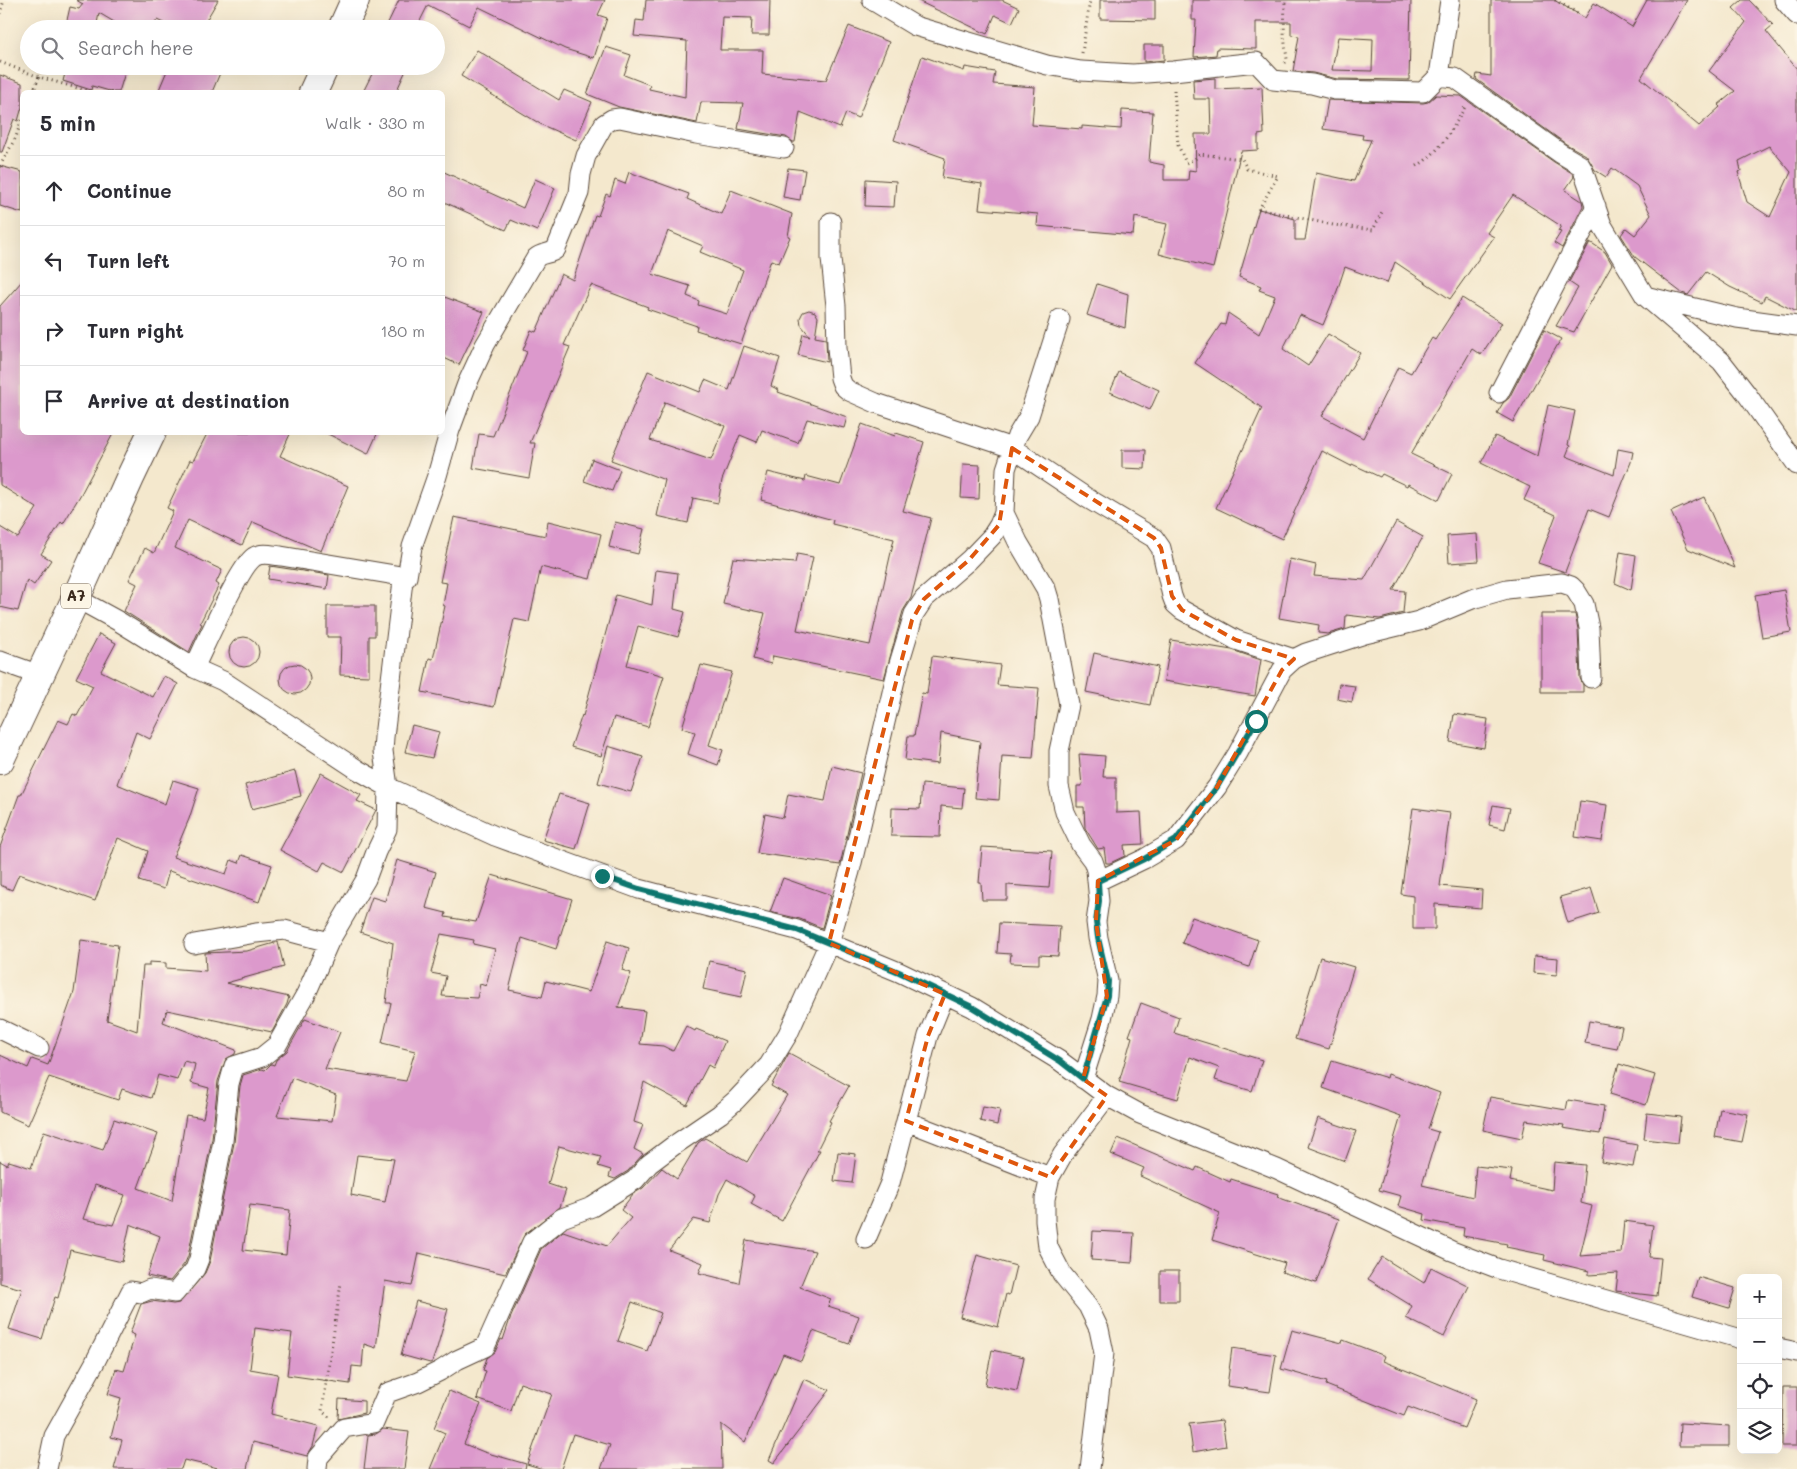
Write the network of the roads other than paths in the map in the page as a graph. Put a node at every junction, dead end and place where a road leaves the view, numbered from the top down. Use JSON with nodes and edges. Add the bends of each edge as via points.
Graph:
{"nodes":[{"id":1,"x":355,"y":0,"type":"edge"},
{"id":2,"x":872,"y":0,"type":"edge"},
{"id":3,"x":1450,"y":0,"type":"edge"},
{"id":4,"x":1784,"y":0,"type":"edge"},
{"id":5,"x":1797,"y":15,"type":"edge"},
{"id":6,"x":346,"y":20,"type":"edge"},
{"id":7,"x":321,"y":75,"type":"edge"},
{"id":8,"x":1439,"y":76,"type":"junction"},
{"id":9,"x":314,"y":90,"type":"edge"},
{"id":10,"x":784,"y":148,"type":"dead end"},
{"id":11,"x":1596,"y":206,"type":"junction"},
{"id":12,"x":831,"y":222,"type":"dead end"},
{"id":13,"x":1645,"y":296,"type":"junction"},
{"id":14,"x":1060,"y":319,"type":"dead end"},
{"id":15,"x":1797,"y":326,"type":"edge"},
{"id":16,"x":1499,"y":393,"type":"dead end"},
{"id":17,"x":151,"y":435,"type":"edge"},
{"id":18,"x":1012,"y":448,"type":"junction"},
{"id":19,"x":1797,"y":465,"type":"edge"},
{"id":20,"x":1004,"y":513,"type":"junction"},
{"id":21,"x":407,"y":578,"type":"junction"},
{"id":22,"x":76,"y":598,"type":"junction"},
{"id":23,"x":1294,"y":659,"type":"junction"},
{"id":24,"x":0,"y":661,"type":"edge"},
{"id":25,"x":194,"y":668,"type":"junction"},
{"id":26,"x":39,"y":676,"type":"junction"},
{"id":27,"x":1591,"y":678,"type":"dead end"},
{"id":28,"x":0,"y":760,"type":"edge"},
{"id":29,"x":388,"y":787,"type":"junction"},
{"id":30,"x":1098,"y":881,"type":"junction"},
{"id":31,"x":329,"y":942,"type":"junction"},
{"id":32,"x":829,"y":943,"type":"junction"},
{"id":33,"x":194,"y":944,"type":"dead end"},
{"id":34,"x":945,"y":994,"type":"junction"},
{"id":35,"x":0,"y":1029,"type":"edge"},
{"id":36,"x":39,"y":1048,"type":"dead end"},
{"id":37,"x":1083,"y":1079,"type":"junction"},
{"id":38,"x":1107,"y":1096,"type":"junction"},
{"id":39,"x":906,"y":1121,"type":"junction"},
{"id":40,"x":1050,"y":1177,"type":"junction"},
{"id":41,"x":866,"y":1239,"type":"dead end"},
{"id":42,"x":1737,"y":1338,"type":"edge"},
{"id":43,"x":1782,"y":1349,"type":"edge"},
{"id":44,"x":1797,"y":1352,"type":"edge"},
{"id":45,"x":47,"y":1469,"type":"edge"},
{"id":46,"x":317,"y":1469,"type":"edge"},
{"id":47,"x":1090,"y":1469,"type":"edge"}],
"edges":[{"from":1,"to":6,"type":"highway"},
{"from":2,"to":8,"type":"street","via":[[915,26],[1047,65],[1081,71],[1133,74],[1256,62],[1273,80],[1335,90],[1423,92]]},
{"from":3,"to":8,"type":"street"},
{"from":4,"to":5,"type":"street"},
{"from":7,"to":9,"type":"highway"},
{"from":8,"to":11,"type":"street","via":[[1462,82],[1580,164]]},
{"from":10,"to":21,"type":"street","via":[[625,119],[612,119],[604,124],[586,156],[578,193],[556,249],[536,258],[485,345],[467,384],[412,547]]},
{"from":11,"to":13,"type":"street","via":[[1602,225]]},
{"from":11,"to":16,"type":"street"},
{"from":12,"to":18,"type":"street","via":[[837,348],[843,386],[876,403]]},
{"from":13,"to":15,"type":"street","via":[[1737,318]]},
{"from":13,"to":19,"type":"street","via":[[1720,361]]},
{"from":14,"to":18,"type":"street","via":[[1029,416]]},
{"from":17,"to":22,"type":"highway","number":"A7"},
{"from":18,"to":20,"type":"street","via":[[1006,469]]},
{"from":18,"to":23,"type":"street","via":[[1154,538],[1161,548],[1175,604],[1182,610],[1236,640]]},
{"from":20,"to":30,"type":"street","via":[[1049,599],[1069,705],[1059,750],[1059,786],[1065,812],[1093,861]]},
{"from":20,"to":32,"type":"street","via":[[992,536],[924,599],[914,614]]},
{"from":21,"to":25,"type":"street","via":[[261,554],[253,558],[241,574]]},
{"from":21,"to":29,"type":"street","via":[[404,581],[382,750]]},
{"from":22,"to":25,"type":"street"},
{"from":22,"to":26,"type":"highway","number":"A7"},
{"from":23,"to":27,"type":"street","via":[[1365,634],[1419,621],[1472,599],[1507,589],[1562,584],[1571,586],[1584,604],[1589,628]]},
{"from":23,"to":30,"type":"street","via":[[1282,670],[1217,787],[1176,840]]},
{"from":24,"to":26,"type":"street"},
{"from":25,"to":29,"type":"street","via":[[223,681]]},
{"from":26,"to":28,"type":"highway","number":"A7"},
{"from":29,"to":31,"type":"street","via":[[387,829],[366,879]]},
{"from":29,"to":32,"type":"street","via":[[495,836],[612,880],[797,930]]},
{"from":30,"to":37,"type":"street","via":[[1096,922],[1108,981],[1107,996]]},
{"from":31,"to":33,"type":"street","via":[[284,930]]},
{"from":31,"to":45,"type":"street","via":[[306,994],[277,1045],[262,1057],[234,1066],[222,1150],[196,1269],[174,1293],[150,1289],[141,1293],[131,1291],[54,1436]]},
{"from":32,"to":34,"type":"street"},
{"from":32,"to":46,"type":"street","via":[[788,1034],[769,1065],[736,1100],[656,1158],[635,1180],[592,1207],[562,1218],[532,1242],[484,1347],[418,1382],[387,1393],[374,1423],[344,1428],[318,1458]]},
{"from":34,"to":37,"type":"street","via":[[1012,1031]]},
{"from":34,"to":39,"type":"street","via":[[928,1036]]},
{"from":35,"to":36,"type":"street"},
{"from":37,"to":38,"type":"street"},
{"from":38,"to":40,"type":"street","via":[[1063,1154]]},
{"from":38,"to":42,"type":"street","via":[[1140,1114],[1330,1193],[1452,1251],[1499,1269]]},
{"from":39,"to":40,"type":"street"},
{"from":39,"to":41,"type":"street","via":[[890,1183]]},
{"from":40,"to":47,"type":"street","via":[[1045,1199],[1048,1247],[1062,1274],[1088,1306],[1099,1329],[1104,1354]]},
{"from":43,"to":44,"type":"street"}]}
